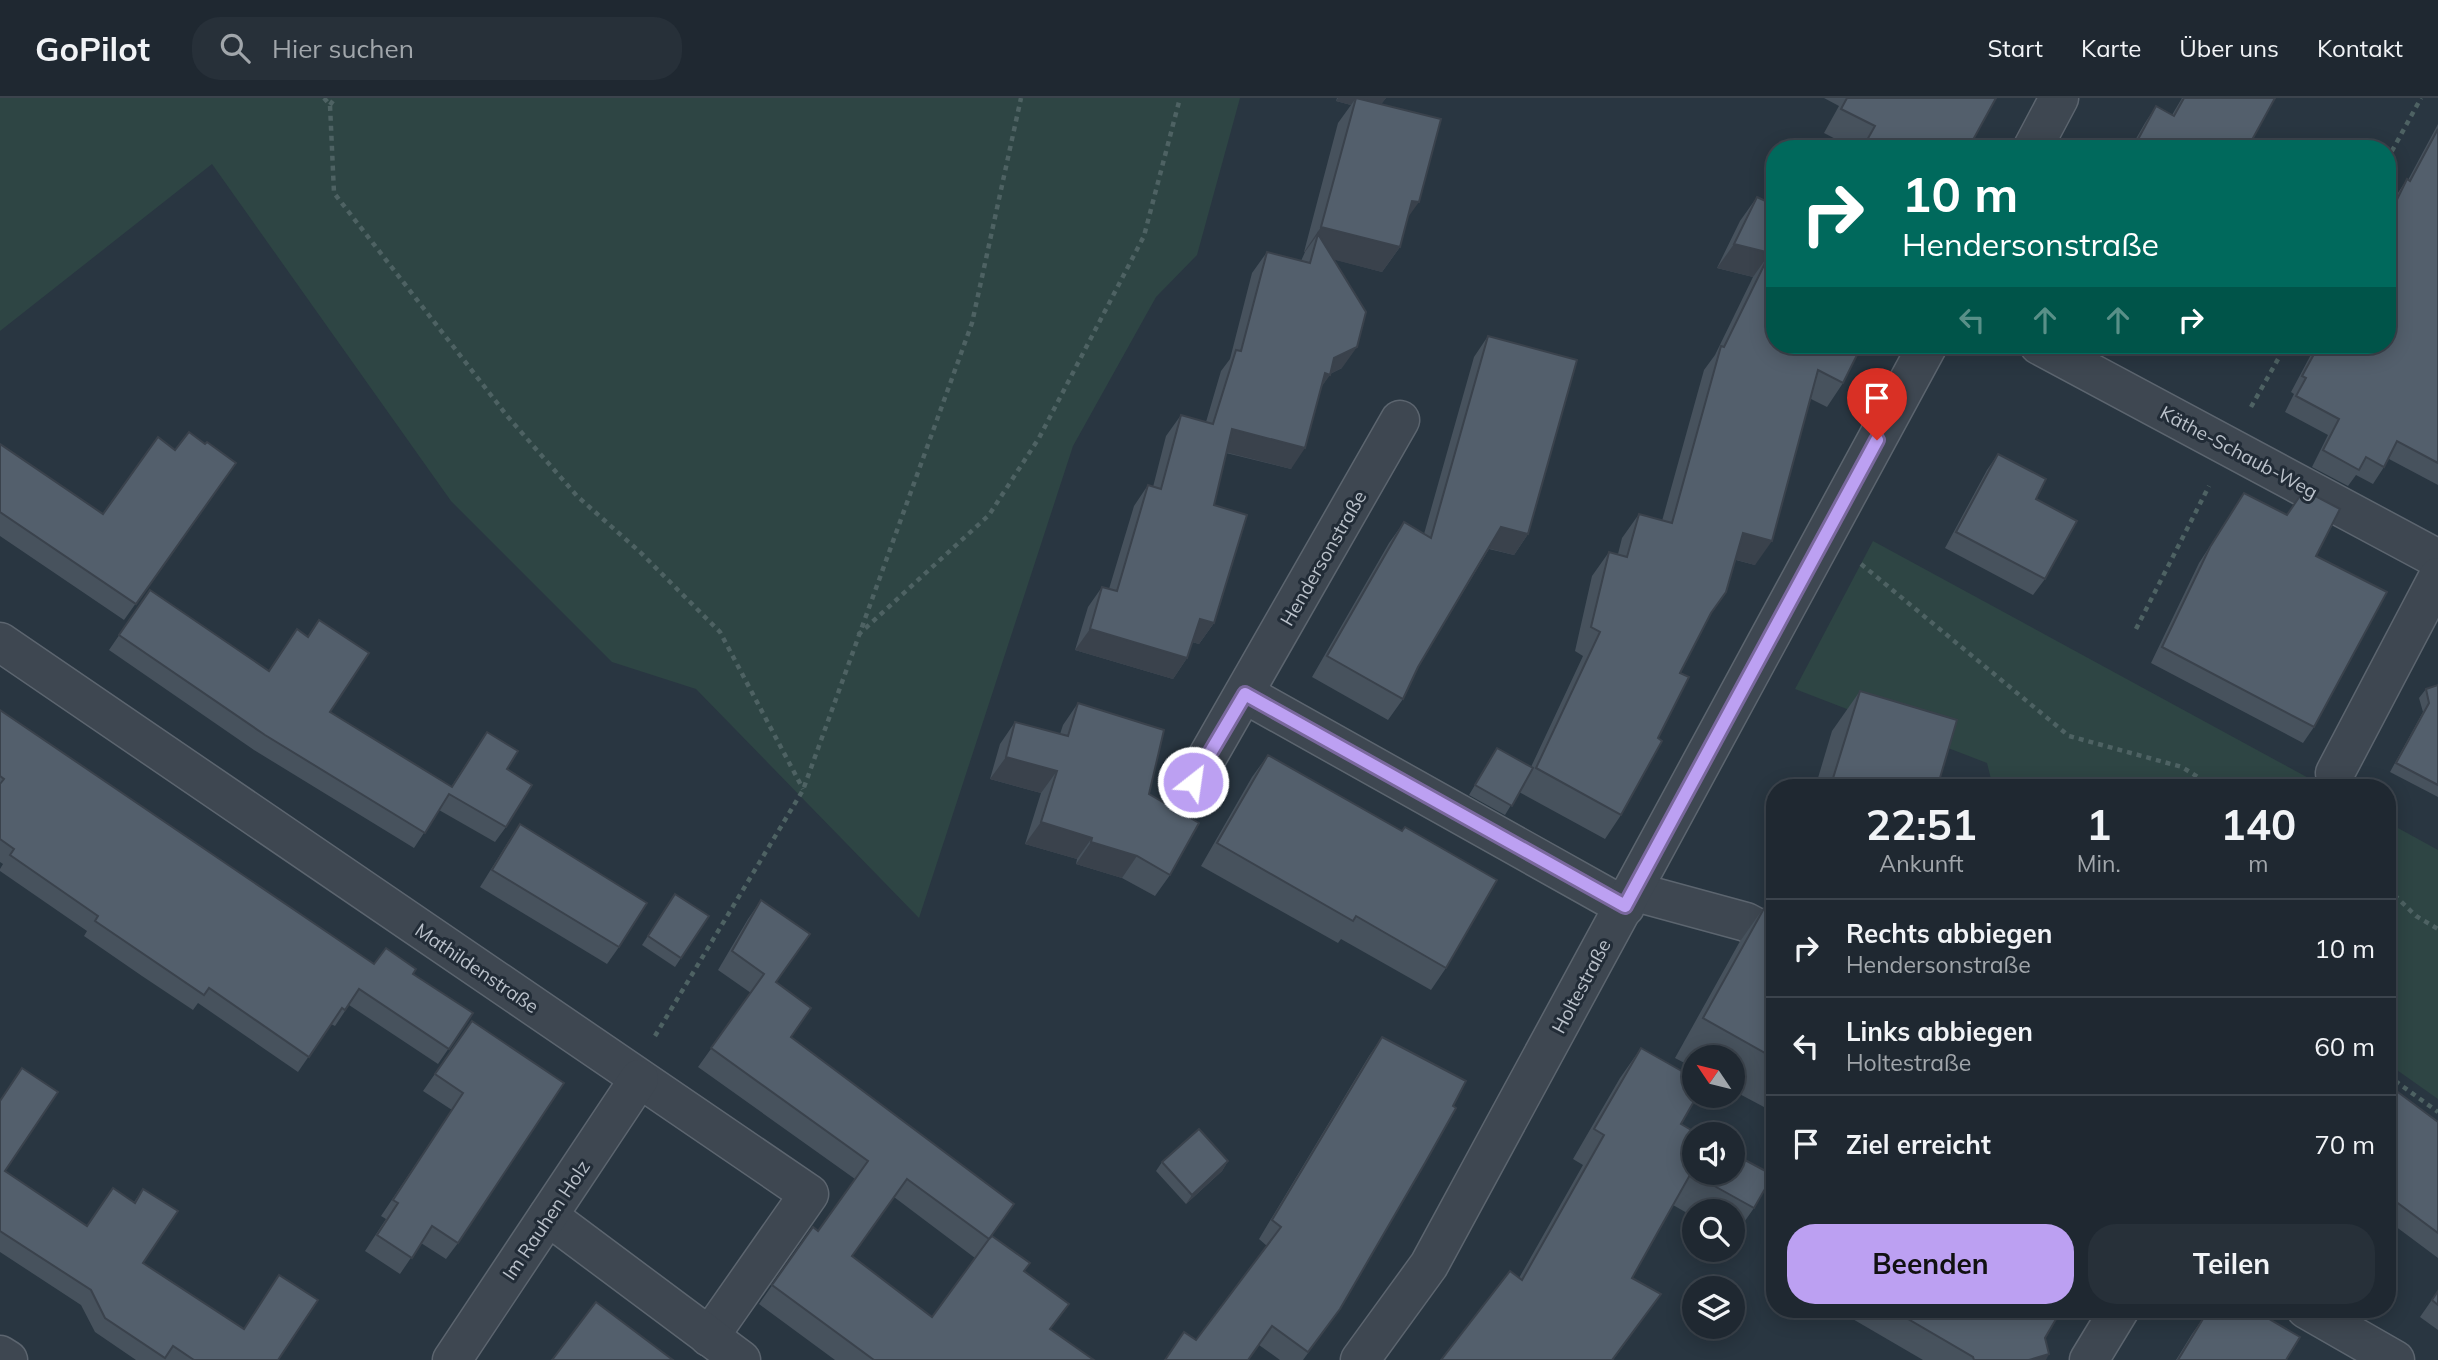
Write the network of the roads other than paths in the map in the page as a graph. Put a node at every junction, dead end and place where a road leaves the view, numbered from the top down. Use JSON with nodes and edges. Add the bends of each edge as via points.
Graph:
{"nodes":[{"id":1,"x":2059,"y":98,"type":"edge"},
{"id":2,"x":2037,"y":140,"type":"edge"},
{"id":3,"x":1923,"y":354,"type":"edge"},
{"id":4,"x":2056,"y":354,"type":"edge"},
{"id":5,"x":1401,"y":420,"type":"dead end"},
{"id":6,"x":2438,"y":559,"type":"edge"},
{"id":7,"x":2438,"y":577,"type":"edge"},
{"id":8,"x":0,"y":642,"type":"edge"},
{"id":9,"x":1245,"y":694,"type":"junction"},
{"id":10,"x":2335,"y":773,"type":"dead end"},
{"id":11,"x":1193,"y":782,"type":"dead end"},
{"id":12,"x":1628,"y":899,"type":"junction"},
{"id":13,"x":1766,"y":933,"type":"edge"},
{"id":14,"x":636,"y":1077,"type":"junction"},
{"id":15,"x":548,"y":1216,"type":"junction"},
{"id":16,"x":2115,"y":1318,"type":"edge"},
{"id":17,"x":2322,"y":1318,"type":"edge"},
{"id":18,"x":709,"y":1337,"type":"junction"},
{"id":19,"x":0,"y":1355,"type":"edge"},
{"id":20,"x":8,"y":1360,"type":"edge"},
{"id":21,"x":452,"y":1360,"type":"edge"},
{"id":22,"x":741,"y":1360,"type":"edge"},
{"id":23,"x":1360,"y":1360,"type":"edge"},
{"id":24,"x":2089,"y":1360,"type":"edge"},
{"id":25,"x":2395,"y":1360,"type":"edge"}],
"edges":[{"from":1,"to":2,"type":"street"},
{"from":3,"to":12,"type":"street","name":"Holtestraße"},
{"from":4,"to":6,"type":"street","name":"Käthe-Schaub-Weg"},
{"from":5,"to":9,"type":"street","name":"Hendersonstraße"},
{"from":7,"to":10,"type":"street"},
{"from":8,"to":14,"type":"street","name":"Mathildenstraße"},
{"from":9,"to":11,"type":"street","name":"Hendersonstraße"},
{"from":9,"to":12,"type":"street"},
{"from":12,"to":13,"type":"street","via":[[1746,922]]},
{"from":12,"to":23,"type":"street","name":"Holtestraße","via":[[1429,1265]]},
{"from":14,"to":15,"type":"street","name":"Im Rauhen Holz"},
{"from":14,"to":18,"type":"street","name":"Mathildenstraße","via":[[809,1194]]},
{"from":15,"to":18,"type":"street"},
{"from":15,"to":21,"type":"street","name":"Im Rauhen Holz"},
{"from":16,"to":24,"type":"street"},
{"from":17,"to":25,"type":"street"},
{"from":18,"to":22,"type":"street"},
{"from":19,"to":20,"type":"street"}]}
